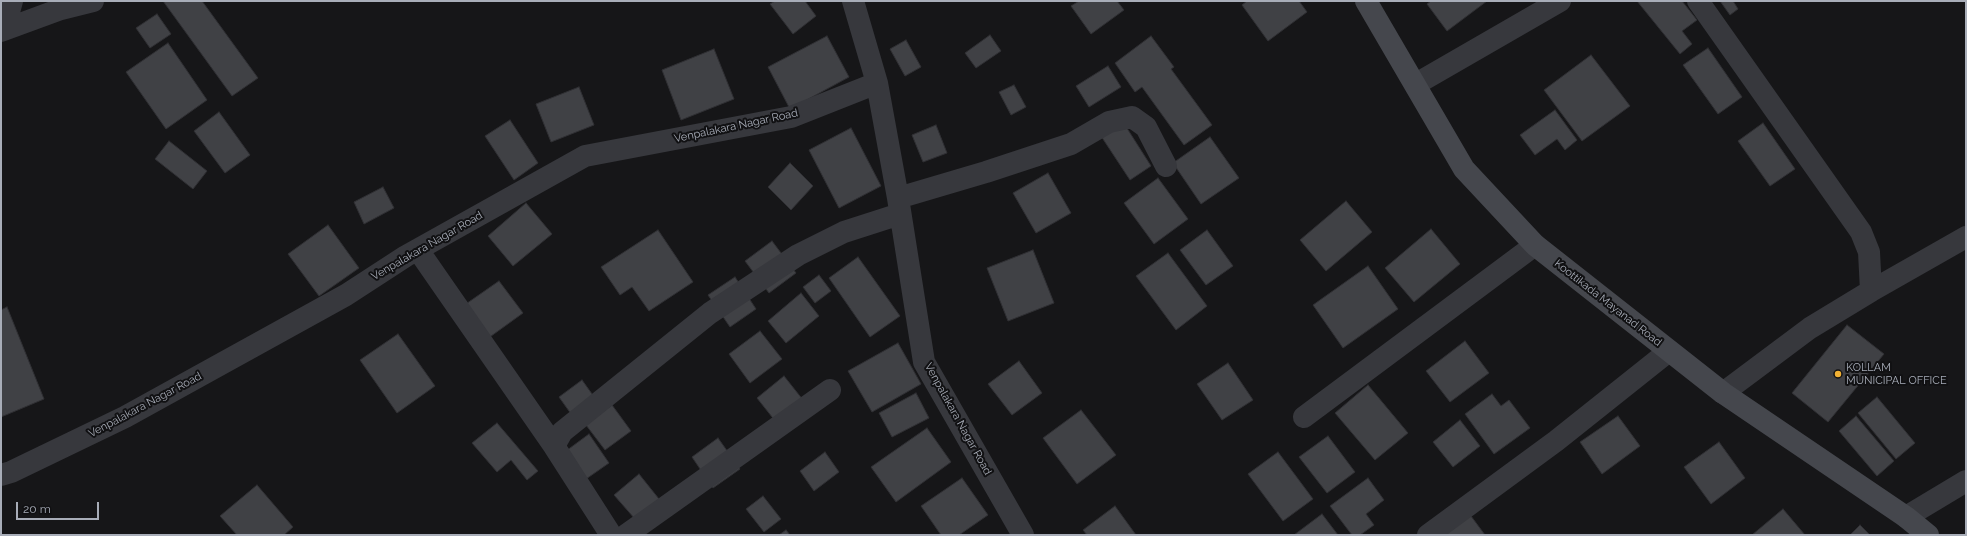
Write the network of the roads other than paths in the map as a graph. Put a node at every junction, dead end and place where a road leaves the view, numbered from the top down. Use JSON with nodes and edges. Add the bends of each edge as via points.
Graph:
{"nodes":[{"id":1,"x":12,"y":1,"type":"edge"},
{"id":2,"x":93,"y":1,"type":"edge"},
{"id":3,"x":853,"y":1,"type":"edge"},
{"id":4,"x":1366,"y":1,"type":"edge"},
{"id":5,"x":1560,"y":1,"type":"edge"},
{"id":6,"x":1698,"y":1,"type":"edge"},
{"id":7,"x":2,"y":30,"type":"edge"},
{"id":8,"x":877,"y":83,"type":"junction"},
{"id":9,"x":1416,"y":84,"type":"junction"},
{"id":10,"x":1166,"y":166,"type":"dead end"},
{"id":11,"x":899,"y":206,"type":"junction"},
{"id":12,"x":1966,"y":237,"type":"edge"},
{"id":13,"x":1535,"y":245,"type":"junction"},
{"id":14,"x":418,"y":250,"type":"junction"},
{"id":15,"x":1871,"y":291,"type":"junction"},
{"id":16,"x":1669,"y":351,"type":"junction"},
{"id":17,"x":830,"y":390,"type":"dead end"},
{"id":18,"x":1723,"y":393,"type":"junction"},
{"id":19,"x":1304,"y":417,"type":"dead end"},
{"id":20,"x":554,"y":446,"type":"junction"},
{"id":21,"x":1,"y":475,"type":"edge"},
{"id":22,"x":1966,"y":480,"type":"edge"},
{"id":23,"x":1906,"y":517,"type":"junction"},
{"id":24,"x":1926,"y":534,"type":"edge"},
{"id":25,"x":611,"y":535,"type":"edge"},
{"id":26,"x":626,"y":535,"type":"edge"},
{"id":27,"x":1023,"y":535,"type":"edge"},
{"id":28,"x":1428,"y":535,"type":"edge"}],
"edges":[{"from":1,"to":7,"type":"street"},
{"from":2,"to":7,"type":"street","via":[[61,9]]},
{"from":3,"to":8,"type":"street","name":"Venpalakara Nagar Road"},
{"from":4,"to":9,"type":"main road","name":"Koottikada Mayanad Road"},
{"from":5,"to":9,"type":"street"},
{"from":6,"to":15,"type":"street","via":[[1861,232],[1869,252]]},
{"from":8,"to":11,"type":"street","name":"Venpalakara Nagar Road"},
{"from":8,"to":14,"type":"street","name":"Venpalakara Nagar Road","via":[[791,118],[585,156]]},
{"from":9,"to":13,"type":"main road","name":"Koottikada Mayanad Road","via":[[1464,168]]},
{"from":10,"to":11,"type":"street","via":[[1146,127],[1132,117],[1109,122],[1071,144],[986,172]]},
{"from":11,"to":20,"type":"street","via":[[798,255],[710,313],[571,422]]},
{"from":11,"to":27,"type":"street","name":"Venpalakara Nagar Road","via":[[924,362]]},
{"from":12,"to":15,"type":"street"},
{"from":13,"to":16,"type":"main road","name":"Koottikada Mayanad Road"},
{"from":13,"to":19,"type":"street"},
{"from":14,"to":20,"type":"street"},
{"from":14,"to":21,"type":"street","name":"Venpalakara Nagar Road","via":[[346,295],[125,417]]},
{"from":15,"to":18,"type":"street","via":[[1810,328]]},
{"from":16,"to":18,"type":"main road","name":"Koottikada Mayanad Road"},
{"from":16,"to":28,"type":"street","via":[[1556,441]]},
{"from":17,"to":26,"type":"street"},
{"from":18,"to":23,"type":"main road","name":"Koottikada Mayanad Road"},
{"from":20,"to":25,"type":"street"},
{"from":22,"to":23,"type":"street"},
{"from":23,"to":24,"type":"main road","name":"Koottikada Mayanad Road"}]}
